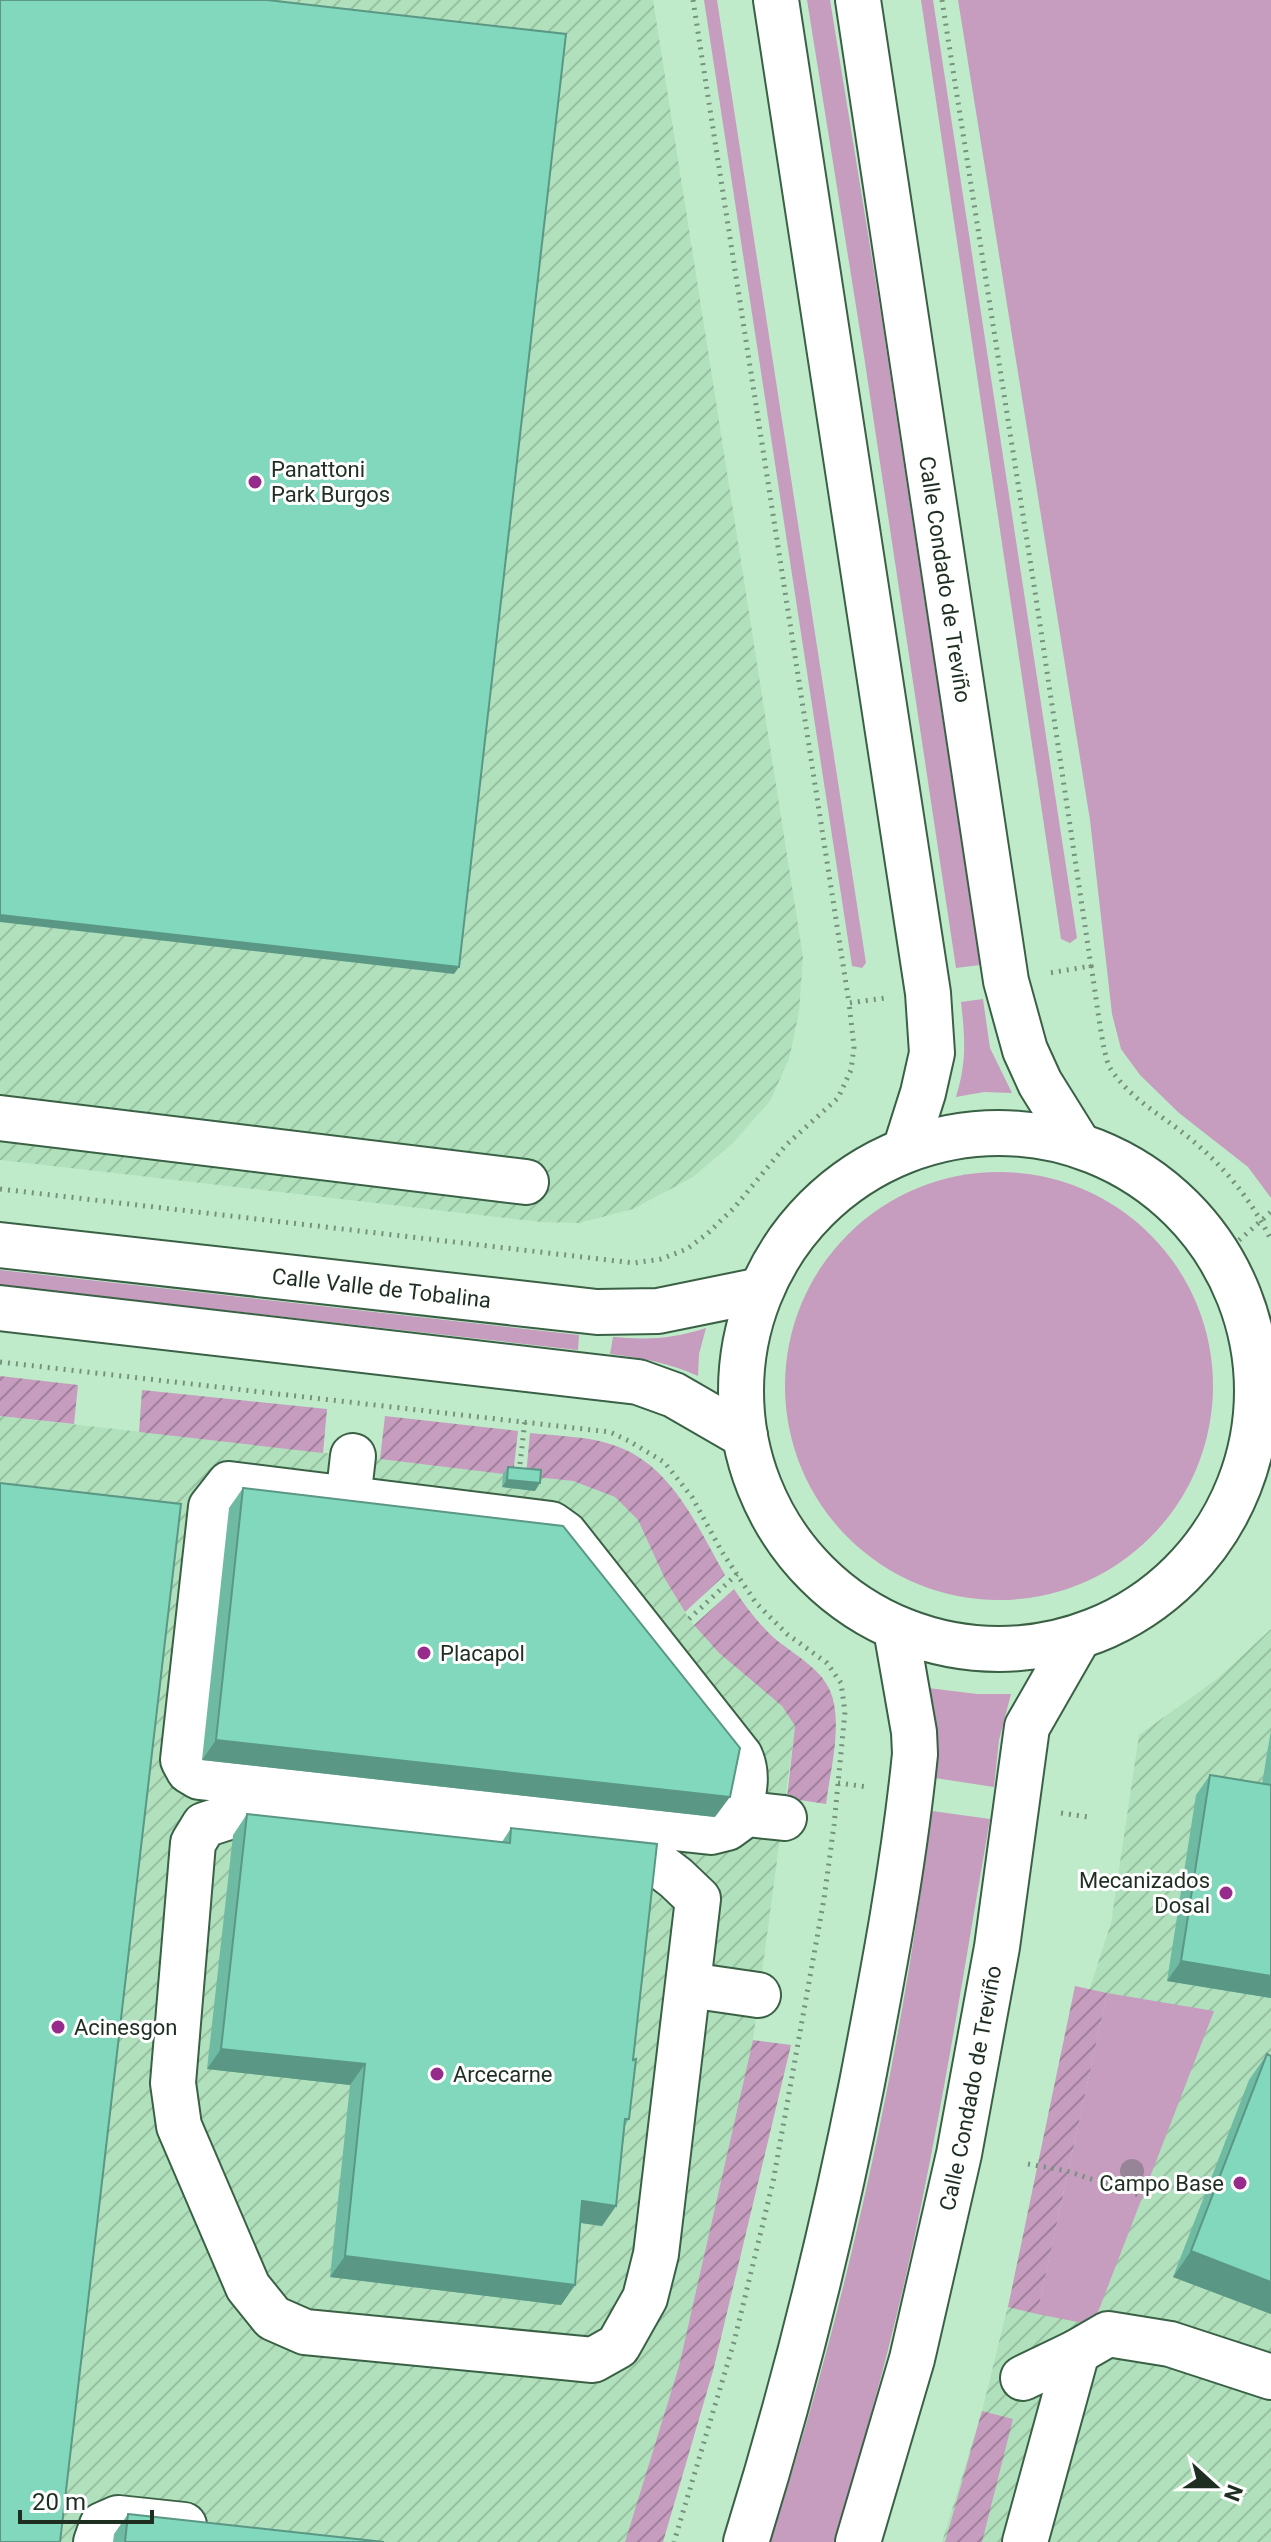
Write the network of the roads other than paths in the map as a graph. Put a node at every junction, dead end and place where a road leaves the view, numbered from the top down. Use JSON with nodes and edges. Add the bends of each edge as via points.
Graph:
{"nodes":[{"id":1,"x":776,"y":0,"type":"edge"},
{"id":2,"x":858,"y":0,"type":"edge"},
{"id":3,"x":0,"y":1118,"type":"edge"},
{"id":4,"x":1078,"y":1144,"type":"junction"},
{"id":5,"x":905,"y":1150,"type":"junction"},
{"id":6,"x":526,"y":1182,"type":"dead end"},
{"id":7,"x":0,"y":1245,"type":"edge"},
{"id":8,"x":761,"y":1290,"type":"junction"},
{"id":9,"x":0,"y":1308,"type":"edge"},
{"id":10,"x":1264,"y":1364,"type":"edge"},
{"id":11,"x":745,"y":1436,"type":"junction"},
{"id":12,"x":353,"y":1456,"type":"dead end"},
{"id":13,"x":1252,"y":1494,"type":"edge"},
{"id":14,"x":348,"y":1500,"type":"junction"},
{"id":15,"x":896,"y":1629,"type":"junction"},
{"id":16,"x":1078,"y":1638,"type":"junction"},
{"id":17,"x":739,"y":1813,"type":"junction"},
{"id":18,"x":784,"y":1818,"type":"dead end"},
{"id":19,"x":689,"y":1985,"type":"junction"},
{"id":20,"x":758,"y":1995,"type":"dead end"},
{"id":21,"x":1077,"y":2352,"type":"junction"},
{"id":22,"x":1271,"y":2377,"type":"edge"},
{"id":23,"x":1023,"y":2378,"type":"dead end"},
{"id":24,"x":224,"y":2530,"type":"edge"},
{"id":25,"x":96,"y":2542,"type":"edge"},
{"id":26,"x":746,"y":2542,"type":"edge"},
{"id":27,"x":858,"y":2542,"type":"edge"},
{"id":28,"x":1025,"y":2542,"type":"edge"}],
"edges":[{"from":1,"to":5,"type":"street","via":[[928,993],[932,1053]]},
{"from":2,"to":4,"type":"street","name":"Calle Condado de Treviño","via":[[1006,981],[1025,1050]]},
{"from":3,"to":6,"type":"street"},
{"from":4,"to":5,"type":"street","via":[[1021,1133],[962,1134]]},
{"from":4,"to":10,"type":"street","via":[[1160,1187],[1193,1219],[1221,1256]]},
{"from":5,"to":8,"type":"street","via":[[868,1168],[805,1221]]},
{"from":7,"to":8,"type":"street","name":"Calle Valle de Tobalina","via":[[597,1312],[658,1311]]},
{"from":8,"to":11,"type":"street","via":[[746,1337],[741,1386]]},
{"from":9,"to":11,"type":"street","via":[[638,1382],[674,1395]]},
{"from":10,"to":13,"type":"street"},
{"from":11,"to":15,"type":"street","via":[[753,1471],[785,1537],[834,1591]]},
{"from":12,"to":14,"type":"street"},
{"from":13,"to":16,"type":"street","via":[[1196,1559],[1142,1607]]},
{"from":14,"to":17,"type":"street","via":[[551,1524],[565,1534],[740,1756],[746,1779]]},
{"from":14,"to":17,"type":"street","via":[[229,1484],[211,1507],[183,1760],[189,1771],[199,1777],[711,1832],[727,1828]]},
{"from":15,"to":16,"type":"street","via":[[955,1647],[1017,1650]]},
{"from":15,"to":26,"type":"street","via":[[915,1754],[884,1970],[834,2219]]},
{"from":16,"to":27,"type":"street","name":"Calle Condado de Treviño","via":[[1027,1727],[997,1947],[959,2154],[912,2359]]},
{"from":17,"to":18,"type":"street"},
{"from":19,"to":19,"type":"street","via":[[656,2254],[645,2298],[618,2346],[593,2360],[305,2332],[273,2318],[248,2287],[179,2126],[173,2083],[193,1843],[204,1825],[238,1814],[646,1855],[698,1899]]},
{"from":19,"to":20,"type":"street"},
{"from":21,"to":22,"type":"street","via":[[1108,2334],[1170,2344]]},
{"from":21,"to":23,"type":"street"},
{"from":21,"to":28,"type":"street"},
{"from":24,"to":25,"type":"street","via":[[118,2518],[102,2525]]}]}
